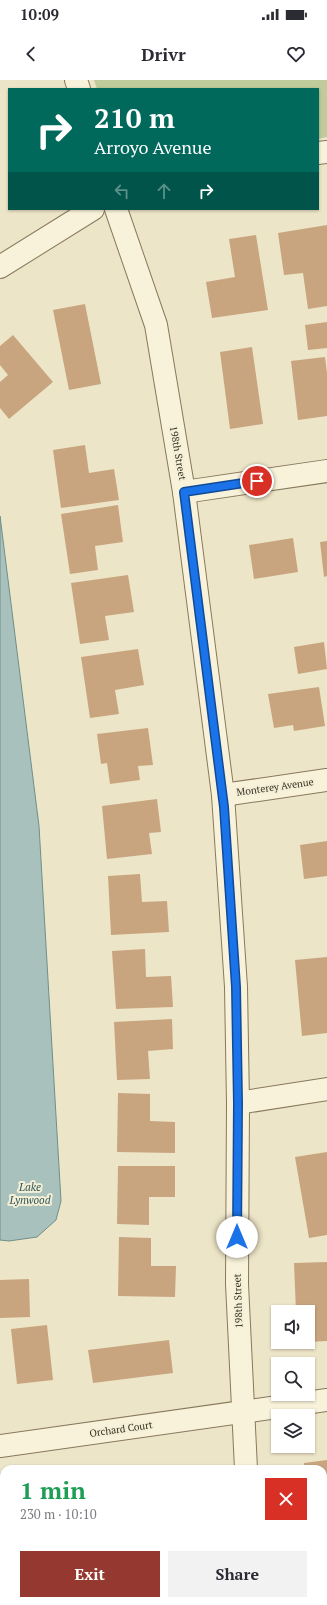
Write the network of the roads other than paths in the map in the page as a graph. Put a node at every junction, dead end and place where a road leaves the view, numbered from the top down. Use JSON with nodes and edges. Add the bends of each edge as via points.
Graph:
{"nodes":[{"id":1,"x":91,"y":210,"type":"edge"},
{"id":2,"x":116,"y":210,"type":"edge"},
{"id":3,"x":0,"y":267,"type":"edge"},
{"id":4,"x":327,"y":470,"type":"edge"},
{"id":5,"x":184,"y":492,"type":"junction"},
{"id":6,"x":327,"y":780,"type":"edge"},
{"id":7,"x":223,"y":795,"type":"junction"},
{"id":8,"x":327,"y":1089,"type":"edge"},
{"id":9,"x":238,"y":1103,"type":"junction"},
{"id":10,"x":327,"y":1400,"type":"edge"},
{"id":11,"x":242,"y":1412,"type":"junction"},
{"id":12,"x":0,"y":1446,"type":"edge"},
{"id":13,"x":246,"y":1465,"type":"edge"}],
"edges":[{"from":1,"to":3,"type":"street"},
{"from":2,"to":5,"type":"street","name":"198th Street","via":[[156,325]]},
{"from":4,"to":5,"type":"street"},
{"from":5,"to":7,"type":"street","name":"198th Street"},
{"from":6,"to":7,"type":"street","name":"Monterey Avenue"},
{"from":7,"to":9,"type":"street","name":"198th Street","via":[[236,987]]},
{"from":8,"to":9,"type":"street"},
{"from":9,"to":11,"type":"street","name":"198th Street","via":[[237,1284]]},
{"from":10,"to":11,"type":"street","name":"Orchard Court"},
{"from":11,"to":12,"type":"street","name":"Orchard Court"},
{"from":11,"to":13,"type":"street","name":"198th Street"}]}
